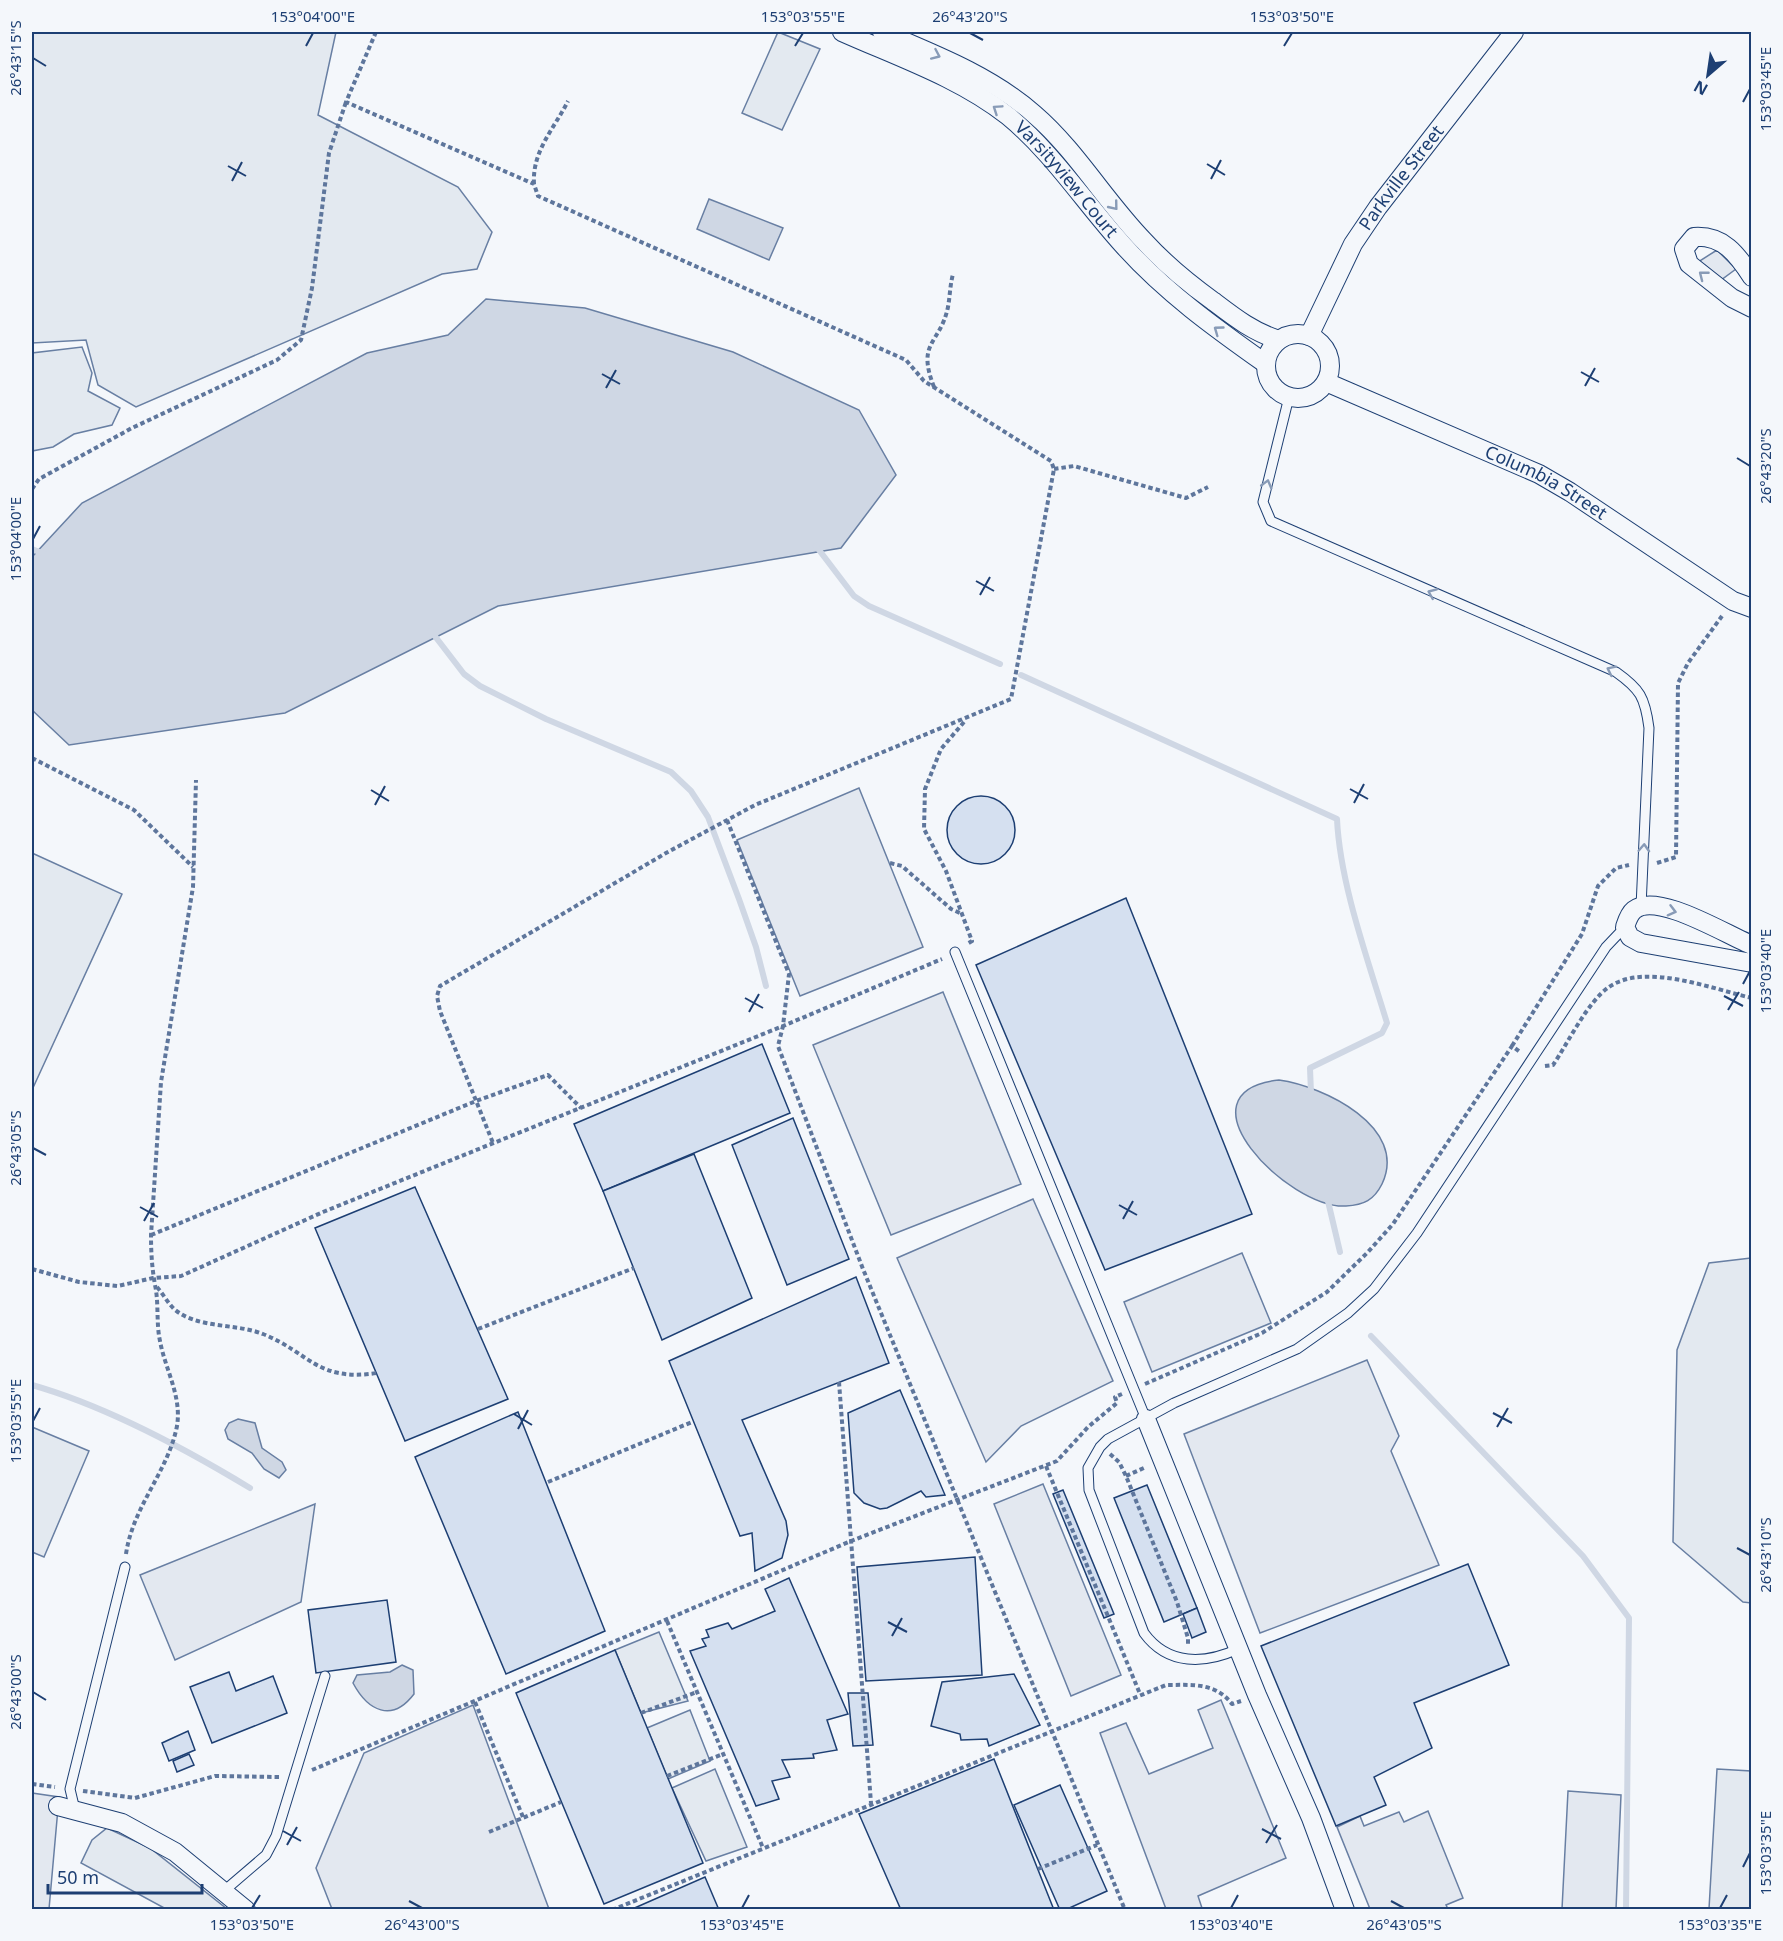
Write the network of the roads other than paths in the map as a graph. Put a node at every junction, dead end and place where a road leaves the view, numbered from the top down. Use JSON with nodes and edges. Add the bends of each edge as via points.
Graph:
{"nodes":[{"id":1,"x":842,"y":32,"type":"edge"},
{"id":2,"x":882,"y":32,"type":"edge"},
{"id":3,"x":1514,"y":32,"type":"edge"},
{"id":4,"x":1055,"y":135,"type":"junction"},
{"id":5,"x":1041,"y":147,"type":"junction"},
{"id":6,"x":1752,"y":277,"type":"edge"},
{"id":7,"x":1752,"y":308,"type":"edge"},
{"id":8,"x":1308,"y":336,"type":"junction"},
{"id":9,"x":1279,"y":340,"type":"junction"},
{"id":10,"x":1266,"y":364,"type":"junction"},
{"id":11,"x":1326,"y":382,"type":"junction"},
{"id":12,"x":1289,"y":397,"type":"junction"},
{"id":13,"x":1752,"y":608,"type":"edge"},
{"id":14,"x":1641,"y":907,"type":"junction"},
{"id":15,"x":1625,"y":927,"type":"junction"},
{"id":16,"x":1752,"y":945,"type":"edge"},
{"id":17,"x":955,"y":952,"type":"road end"},
{"id":18,"x":1752,"y":963,"type":"edge"},
{"id":19,"x":1146,"y":1419,"type":"junction"},
{"id":20,"x":124,"y":1567,"type":"road end"},
{"id":21,"x":1238,"y":1649,"type":"junction"},
{"id":22,"x":325,"y":1676,"type":"dead end"},
{"id":23,"x":66,"y":1808,"type":"joint"},
{"id":24,"x":224,"y":1892,"type":"junction"},
{"id":25,"x":246,"y":1910,"type":"edge"},
{"id":26,"x":1345,"y":1910,"type":"edge"}],
"edges":[{"from":5,"to":1,"type":"street","name":"Varsityview Court","one_way":true,"via":[[1008,116],[967,88]]},
{"from":2,"to":4,"type":"street","name":"Varsityview Court","one_way":true,"via":[[951,62],[1004,92],[1034,113]]},
{"from":3,"to":8,"type":"street","name":"Parkville Street","via":[[1359,235]]},
{"from":4,"to":5,"type":"street"},
{"from":4,"to":9,"type":"street","name":"Varsityview Court","one_way":true,"via":[[1144,241],[1183,279],[1242,323]]},
{"from":10,"to":5,"type":"street","name":"Varsityview Court","one_way":true,"via":[[1173,295],[1122,245]]},
{"from":7,"to":6,"type":"street","one_way":true,"via":[[1732,298],[1689,264],[1684,249],[1694,237],[1707,236],[1737,254]]},
{"from":8,"to":9,"type":"street","via":[[1288,335]]},
{"from":8,"to":11,"type":"street","via":[[1328,356]]},
{"from":9,"to":10,"type":"street"},
{"from":10,"to":12,"type":"street","via":[[1271,384]]},
{"from":11,"to":12,"type":"street","via":[[1310,396]]},
{"from":11,"to":13,"type":"street","name":"Columbia Street","via":[[1539,474],[1733,601]]},
{"from":14,"to":12,"type":"lane","one_way":true,"via":[[1649,728],[1647,709],[1636,686],[1616,672],[1270,521],[1263,502]]},
{"from":14,"to":15,"type":"street","via":[[1634,910]]},
{"from":14,"to":16,"type":"street","one_way":true,"via":[[1679,913]]},
{"from":15,"to":18,"type":"street","via":[[1630,937],[1641,943]]},
{"from":15,"to":19,"type":"lane","via":[[1606,947],[1396,1263],[1348,1313],[1297,1349]]},
{"from":17,"to":19,"type":"lane"},
{"from":19,"to":21,"type":"street"},
{"from":19,"to":21,"type":"lane","via":[[1108,1439],[1088,1468],[1089,1490],[1144,1634],[1163,1652],[1187,1658],[1212,1660]]},
{"from":20,"to":23,"type":"lane"},
{"from":21,"to":26,"type":"street","via":[[1311,1818]]},
{"from":22,"to":24,"type":"lane","via":[[276,1836],[266,1855]]},
{"from":23,"to":24,"type":"street","via":[[123,1823],[175,1852]]},
{"from":24,"to":25,"type":"street"}]}
